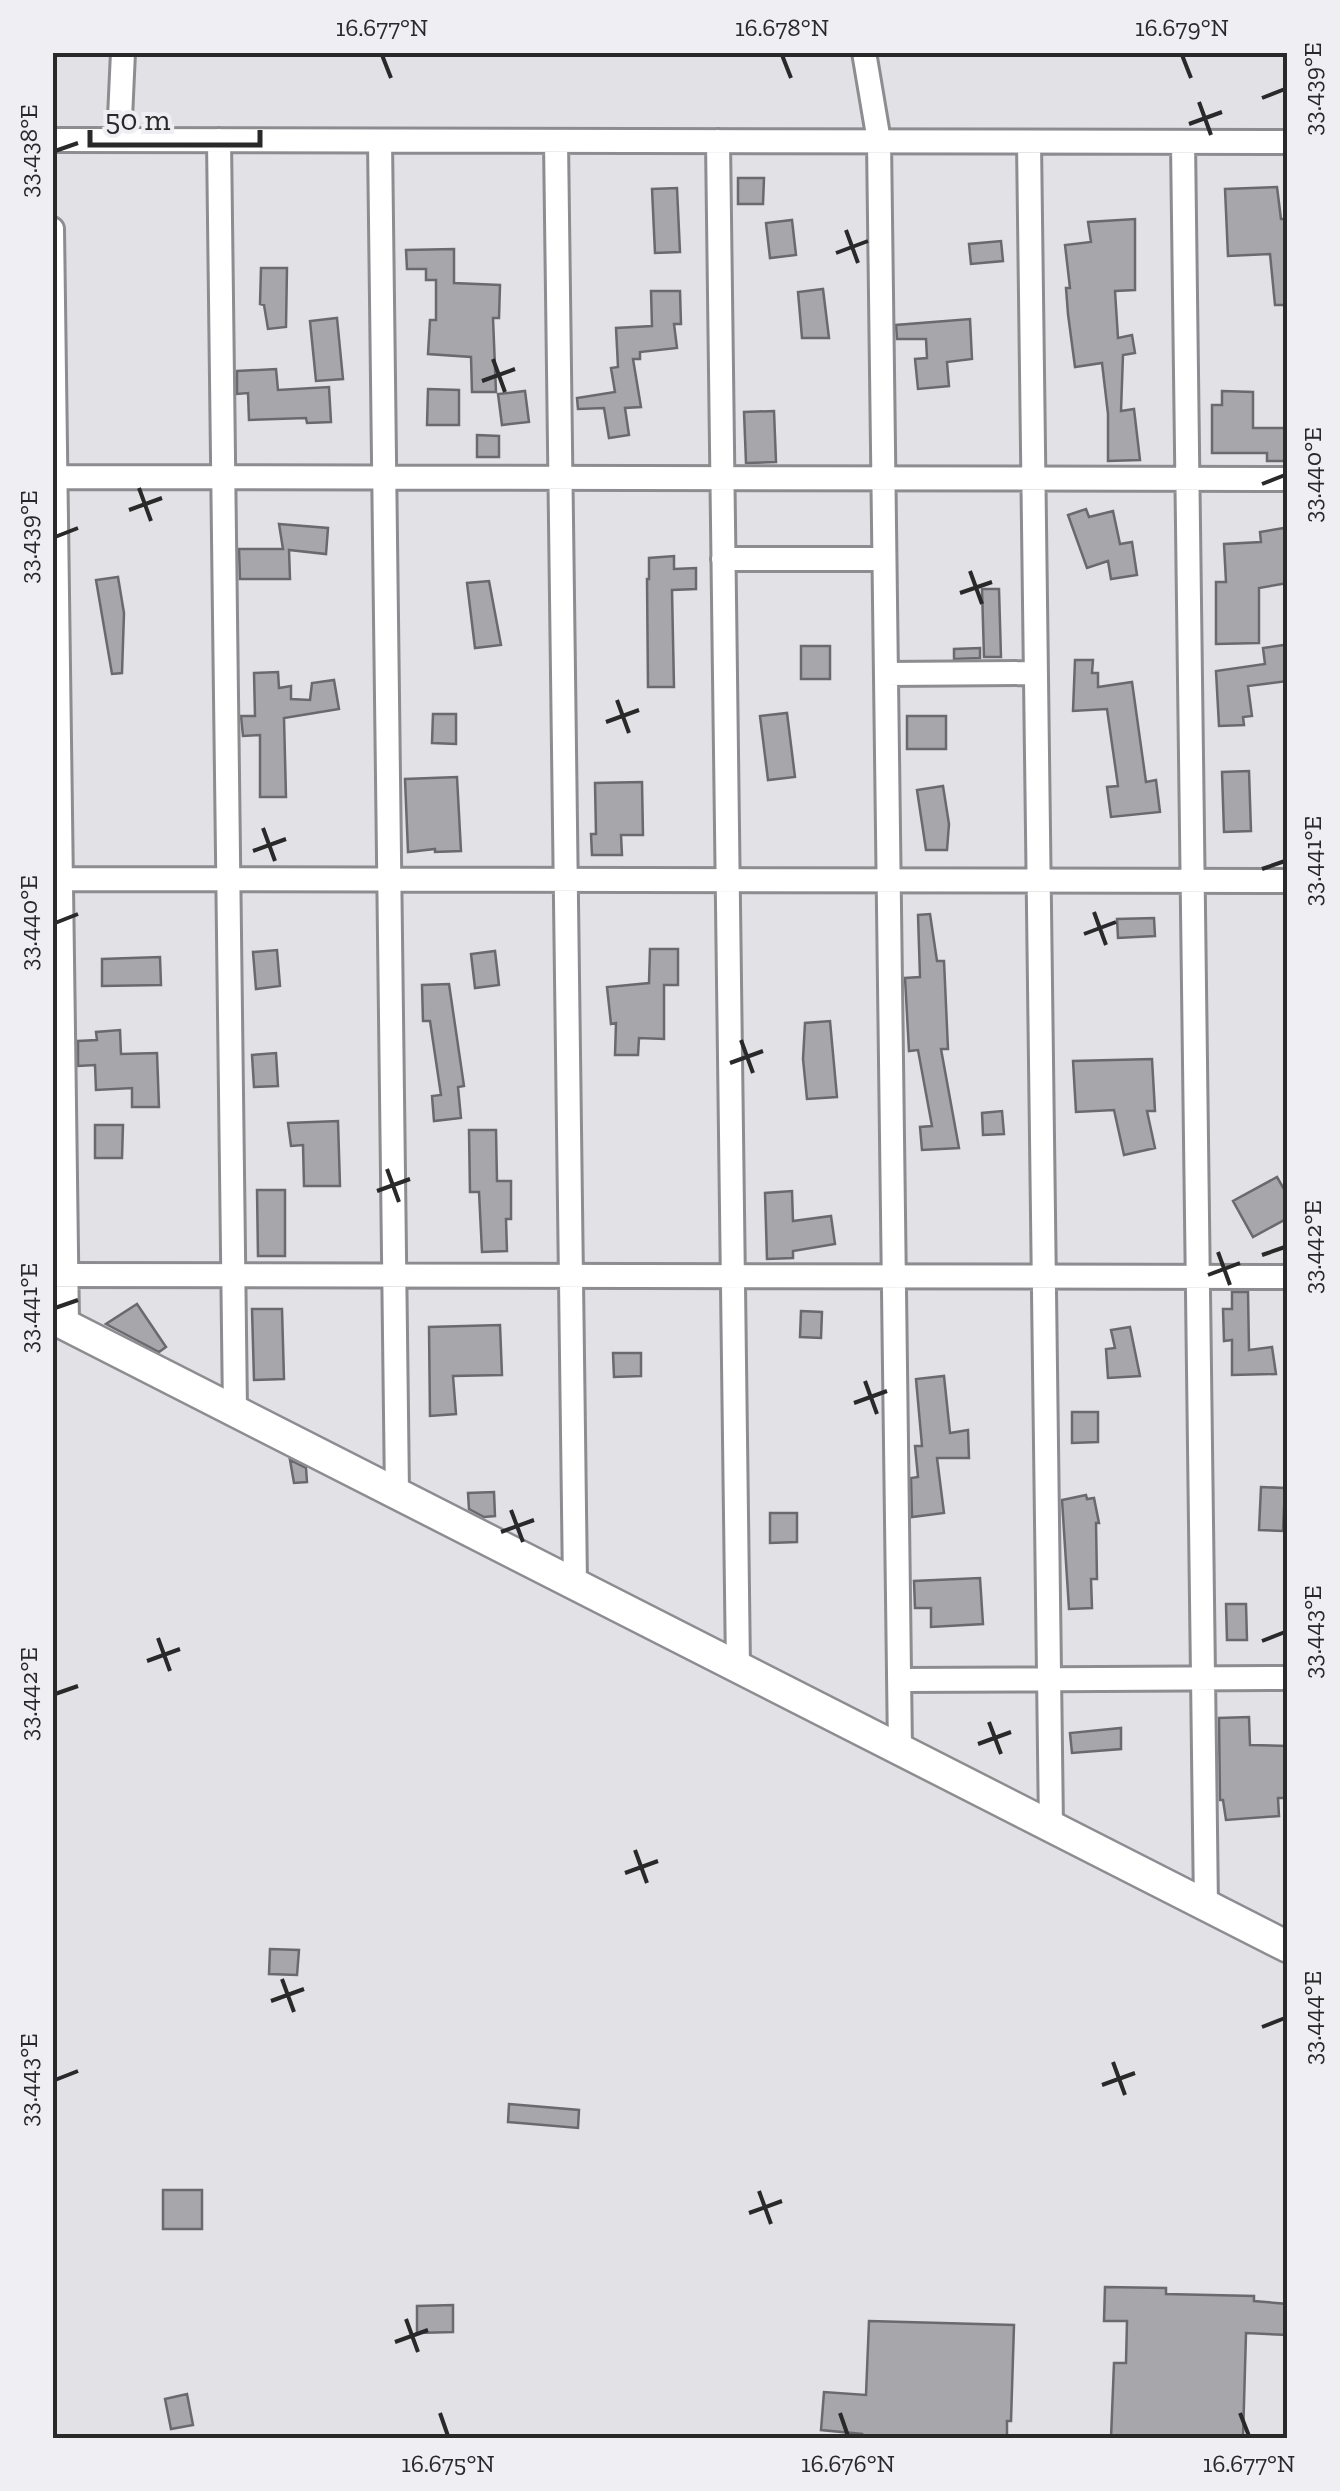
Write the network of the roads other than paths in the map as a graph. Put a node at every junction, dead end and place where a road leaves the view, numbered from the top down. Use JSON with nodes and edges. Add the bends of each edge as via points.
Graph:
{"nodes":[{"id":1,"x":122,"y":52,"type":"edge"},
{"id":2,"x":864,"y":52,"type":"edge"},
{"id":3,"x":52,"y":140,"type":"edge"},
{"id":4,"x":118,"y":140,"type":"junction"},
{"id":5,"x":218,"y":140,"type":"junction"},
{"id":6,"x":380,"y":141,"type":"junction"},
{"id":7,"x":556,"y":141,"type":"junction"},
{"id":8,"x":718,"y":141,"type":"junction"},
{"id":9,"x":879,"y":141,"type":"junction"},
{"id":10,"x":1029,"y":142,"type":"junction"},
{"id":11,"x":1183,"y":142,"type":"junction"},
{"id":12,"x":1288,"y":142,"type":"edge"},
{"id":13,"x":52,"y":229,"type":"edge"},
{"id":14,"x":54,"y":478,"type":"edge"},
{"id":15,"x":222,"y":478,"type":"junction"},
{"id":16,"x":383,"y":478,"type":"junction"},
{"id":17,"x":560,"y":478,"type":"junction"},
{"id":18,"x":722,"y":478,"type":"junction"},
{"id":19,"x":883,"y":479,"type":"junction"},
{"id":20,"x":1033,"y":479,"type":"junction"},
{"id":21,"x":1187,"y":479,"type":"junction"},
{"id":22,"x":1288,"y":479,"type":"edge"},
{"id":23,"x":723,"y":559,"type":"junction"},
{"id":24,"x":884,"y":559,"type":"junction"},
{"id":25,"x":1036,"y":672,"type":"junction"},
{"id":26,"x":886,"y":674,"type":"junction"},
{"id":27,"x":56,"y":880,"type":"edge"},
{"id":28,"x":228,"y":880,"type":"junction"},
{"id":29,"x":388,"y":880,"type":"junction"},
{"id":30,"x":566,"y":880,"type":"junction"},
{"id":31,"x":727,"y":880,"type":"junction"},
{"id":32,"x":889,"y":881,"type":"junction"},
{"id":33,"x":1038,"y":881,"type":"junction"},
{"id":34,"x":1192,"y":881,"type":"junction"},
{"id":35,"x":1288,"y":881,"type":"edge"},
{"id":36,"x":59,"y":1275,"type":"edge"},
{"id":37,"x":233,"y":1275,"type":"junction"},
{"id":38,"x":394,"y":1276,"type":"junction"},
{"id":39,"x":570,"y":1276,"type":"junction"},
{"id":40,"x":733,"y":1276,"type":"junction"},
{"id":41,"x":894,"y":1276,"type":"junction"},
{"id":42,"x":1044,"y":1276,"type":"junction"},
{"id":43,"x":1197,"y":1277,"type":"junction"},
{"id":44,"x":1288,"y":1277,"type":"edge"},
{"id":45,"x":60,"y":1321,"type":"edge"},
{"id":46,"x":235,"y":1410,"type":"junction"},
{"id":47,"x":397,"y":1492,"type":"junction"},
{"id":48,"x":575,"y":1584,"type":"junction"},
{"id":49,"x":738,"y":1667,"type":"junction"},
{"id":50,"x":1203,"y":1678,"type":"junction"},
{"id":51,"x":1288,"y":1678,"type":"edge"},
{"id":52,"x":1049,"y":1679,"type":"junction"},
{"id":53,"x":900,"y":1680,"type":"junction"},
{"id":54,"x":900,"y":1750,"type":"junction"},
{"id":55,"x":1051,"y":1827,"type":"junction"},
{"id":56,"x":1206,"y":1906,"type":"junction"},
{"id":57,"x":1288,"y":1948,"type":"edge"}],
"edges":[{"from":1,"to":4,"type":"street"},
{"from":2,"to":9,"type":"street"},
{"from":3,"to":4,"type":"street"},
{"from":4,"to":5,"type":"street"},
{"from":5,"to":6,"type":"street"},
{"from":5,"to":15,"type":"street"},
{"from":6,"to":7,"type":"street"},
{"from":6,"to":16,"type":"street"},
{"from":7,"to":8,"type":"street"},
{"from":7,"to":17,"type":"street"},
{"from":8,"to":9,"type":"street"},
{"from":8,"to":18,"type":"street"},
{"from":9,"to":10,"type":"street"},
{"from":9,"to":19,"type":"street"},
{"from":10,"to":11,"type":"street"},
{"from":10,"to":20,"type":"street"},
{"from":11,"to":12,"type":"street"},
{"from":11,"to":21,"type":"street"},
{"from":13,"to":14,"type":"street"},
{"from":14,"to":15,"type":"street"},
{"from":14,"to":27,"type":"street"},
{"from":15,"to":16,"type":"street"},
{"from":15,"to":28,"type":"street"},
{"from":16,"to":17,"type":"street"},
{"from":16,"to":29,"type":"street"},
{"from":17,"to":18,"type":"street"},
{"from":17,"to":30,"type":"street"},
{"from":18,"to":19,"type":"street"},
{"from":18,"to":23,"type":"street"},
{"from":19,"to":20,"type":"street"},
{"from":19,"to":24,"type":"street"},
{"from":20,"to":21,"type":"street"},
{"from":20,"to":25,"type":"street"},
{"from":21,"to":22,"type":"street"},
{"from":21,"to":34,"type":"street"},
{"from":23,"to":24,"type":"street"},
{"from":23,"to":31,"type":"street"},
{"from":24,"to":26,"type":"street"},
{"from":25,"to":26,"type":"street"},
{"from":25,"to":33,"type":"street"},
{"from":26,"to":32,"type":"street"},
{"from":27,"to":28,"type":"street"},
{"from":27,"to":36,"type":"street"},
{"from":28,"to":29,"type":"street"},
{"from":28,"to":37,"type":"street"},
{"from":29,"to":30,"type":"street"},
{"from":29,"to":38,"type":"street"},
{"from":30,"to":31,"type":"street"},
{"from":30,"to":39,"type":"street"},
{"from":31,"to":32,"type":"street"},
{"from":31,"to":40,"type":"street"},
{"from":32,"to":33,"type":"street"},
{"from":32,"to":41,"type":"street"},
{"from":33,"to":34,"type":"street"},
{"from":33,"to":42,"type":"street"},
{"from":34,"to":35,"type":"street"},
{"from":34,"to":43,"type":"street"},
{"from":36,"to":37,"type":"street"},
{"from":36,"to":45,"type":"street"},
{"from":37,"to":38,"type":"street"},
{"from":37,"to":46,"type":"street"},
{"from":38,"to":39,"type":"street"},
{"from":38,"to":47,"type":"street"},
{"from":39,"to":40,"type":"street"},
{"from":39,"to":48,"type":"street"},
{"from":40,"to":41,"type":"street"},
{"from":40,"to":49,"type":"street"},
{"from":41,"to":42,"type":"street"},
{"from":41,"to":53,"type":"street"},
{"from":42,"to":43,"type":"street"},
{"from":42,"to":52,"type":"street"},
{"from":43,"to":44,"type":"street"},
{"from":43,"to":50,"type":"street"},
{"from":45,"to":46,"type":"street"},
{"from":46,"to":47,"type":"street"},
{"from":47,"to":48,"type":"street"},
{"from":48,"to":49,"type":"street"},
{"from":49,"to":54,"type":"street"},
{"from":50,"to":51,"type":"street"},
{"from":50,"to":52,"type":"street"},
{"from":50,"to":56,"type":"street"},
{"from":52,"to":53,"type":"street"},
{"from":52,"to":55,"type":"street"},
{"from":53,"to":54,"type":"street"},
{"from":54,"to":55,"type":"street"},
{"from":55,"to":56,"type":"street"},
{"from":56,"to":57,"type":"street"}]}
